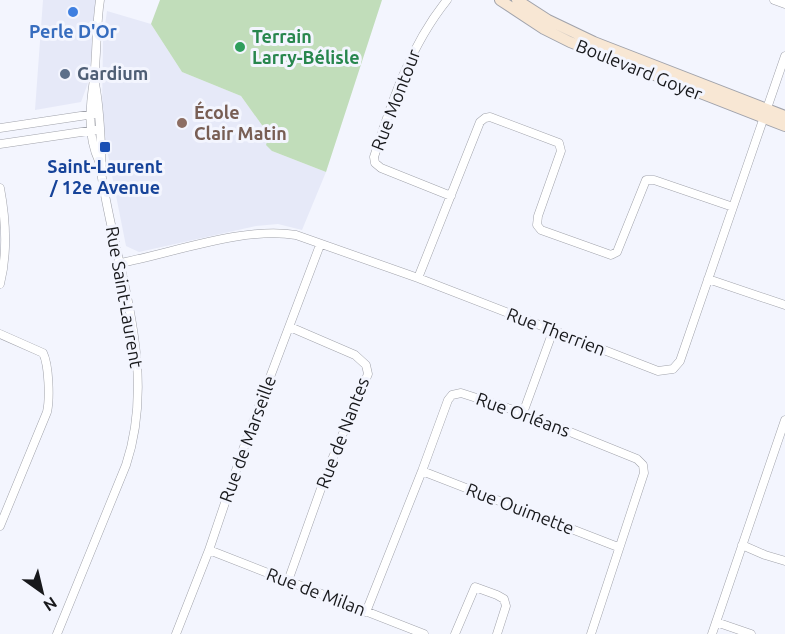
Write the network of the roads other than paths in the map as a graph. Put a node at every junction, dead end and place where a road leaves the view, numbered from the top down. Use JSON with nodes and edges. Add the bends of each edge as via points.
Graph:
{"nodes":[{"id":1,"x":100,"y":0,"type":"edge"},
{"id":2,"x":447,"y":0,"type":"edge"},
{"id":3,"x":500,"y":0,"type":"edge"},
{"id":4,"x":518,"y":0,"type":"edge"},
{"id":5,"x":774,"y":0,"type":"edge"},
{"id":6,"x":785,"y":4,"type":"edge"},
{"id":7,"x":785,"y":56,"type":"edge"},
{"id":8,"x":765,"y":113,"type":"junction"},
{"id":9,"x":95,"y":114,"type":"junction"},
{"id":10,"x":785,"y":116,"type":"edge"},
{"id":11,"x":785,"y":126,"type":"edge"},
{"id":12,"x":0,"y":128,"type":"edge"},
{"id":13,"x":96,"y":130,"type":"junction"},
{"id":14,"x":0,"y":144,"type":"edge"},
{"id":15,"x":0,"y":188,"type":"edge"},
{"id":16,"x":451,"y":196,"type":"junction"},
{"id":17,"x":733,"y":207,"type":"junction"},
{"id":18,"x":320,"y":245,"type":"junction"},
{"id":19,"x":3,"y":246,"type":"edge"},
{"id":20,"x":120,"y":263,"type":"junction"},
{"id":21,"x":418,"y":278,"type":"junction"},
{"id":22,"x":708,"y":279,"type":"junction"},
{"id":23,"x":0,"y":284,"type":"edge"},
{"id":24,"x":785,"y":305,"type":"edge"},
{"id":25,"x":290,"y":327,"type":"junction"},
{"id":26,"x":553,"y":331,"type":"junction"},
{"id":27,"x":0,"y":334,"type":"edge"},
{"id":28,"x":523,"y":413,"type":"junction"},
{"id":29,"x":785,"y":420,"type":"edge"},
{"id":30,"x":422,"y":471,"type":"junction"},
{"id":31,"x":0,"y":526,"type":"edge"},
{"id":32,"x":742,"y":545,"type":"junction"},
{"id":33,"x":618,"y":547,"type":"junction"},
{"id":34,"x":209,"y":550,"type":"junction"},
{"id":35,"x":785,"y":561,"type":"edge"},
{"id":36,"x":288,"y":581,"type":"junction"},
{"id":37,"x":366,"y":612,"type":"junction"},
{"id":38,"x":716,"y":622,"type":"junction"},
{"id":39,"x":57,"y":634,"type":"edge"},
{"id":40,"x":176,"y":634,"type":"edge"},
{"id":41,"x":423,"y":634,"type":"edge"},
{"id":42,"x":454,"y":634,"type":"edge"},
{"id":43,"x":497,"y":634,"type":"edge"},
{"id":44,"x":591,"y":634,"type":"edge"},
{"id":45,"x":712,"y":634,"type":"edge"},
{"id":46,"x":751,"y":634,"type":"edge"}],
"edges":[{"from":1,"to":9,"type":"street","name":"Rue Saint-Laurent"},
{"from":2,"to":16,"type":"street","name":"Rue Montour","via":[[418,40],[374,157],[381,168]]},
{"from":3,"to":8,"type":"street","name":"Boulevard Goyer","via":[[570,42]]},
{"from":4,"to":8,"type":"street","name":"Boulevard Goyer","via":[[594,42]]},
{"from":5,"to":6,"type":"street"},
{"from":7,"to":8,"type":"street","name":"Rue Therrien"},
{"from":8,"to":10,"type":"street","name":"Boulevard Goyer"},
{"from":8,"to":11,"type":"street","name":"Boulevard Goyer"},
{"from":8,"to":17,"type":"street","name":"Rue Therrien"},
{"from":9,"to":12,"type":"street"},
{"from":9,"to":13,"type":"street","name":"Rue Saint-Laurent"},
{"from":13,"to":14,"type":"street"},
{"from":13,"to":20,"type":"street","name":"Rue Saint-Laurent"},
{"from":15,"to":19,"type":"street","via":[[5,220]]},
{"from":16,"to":17,"type":"street","via":[[480,122],[490,117],[559,143],[561,151],[538,216],[541,230],[611,255],[616,252],[646,180]]},
{"from":16,"to":21,"type":"street"},
{"from":17,"to":22,"type":"street","name":"Rue Therrien"},
{"from":18,"to":20,"type":"street","name":"Rue Therrien","via":[[276,232]]},
{"from":18,"to":21,"type":"street","name":"Rue Therrien"},
{"from":18,"to":25,"type":"street","name":"Rue de Marseille"},
{"from":19,"to":23,"type":"street"},
{"from":20,"to":39,"type":"street","name":"Rue Saint-Laurent","via":[[138,359],[134,438]]},
{"from":21,"to":26,"type":"street","name":"Rue Therrien"},
{"from":22,"to":24,"type":"street"},
{"from":22,"to":26,"type":"street","name":"Rue Therrien","via":[[680,361],[673,369],[658,371]]},
{"from":25,"to":34,"type":"street","name":"Rue de Marseille"},
{"from":25,"to":36,"type":"street","name":"Rue de Nantes","via":[[355,355],[366,365],[368,374],[328,469]]},
{"from":26,"to":28,"type":"street"},
{"from":27,"to":31,"type":"street","via":[[43,353],[48,399]]},
{"from":28,"to":30,"type":"street","name":"Rue Orléans","via":[[460,393],[452,395]]},
{"from":28,"to":33,"type":"street","name":"Rue Orléans","via":[[643,465],[644,473]]},
{"from":29,"to":32,"type":"street"},
{"from":30,"to":33,"type":"street","name":"Rue Ouimette"},
{"from":30,"to":37,"type":"street","name":"Rue Orléans"},
{"from":32,"to":35,"type":"street"},
{"from":32,"to":38,"type":"street"},
{"from":33,"to":44,"type":"street","name":"Rue Orléans"},
{"from":34,"to":36,"type":"street","name":"Rue de Milan"},
{"from":34,"to":40,"type":"street","name":"Rue de Marseille"},
{"from":36,"to":37,"type":"street","name":"Rue de Milan"},
{"from":37,"to":41,"type":"street","name":"Rue de Milan"},
{"from":38,"to":45,"type":"street"},
{"from":38,"to":46,"type":"street"},
{"from":42,"to":43,"type":"street","via":[[475,587],[504,599],[506,606]]}]}
